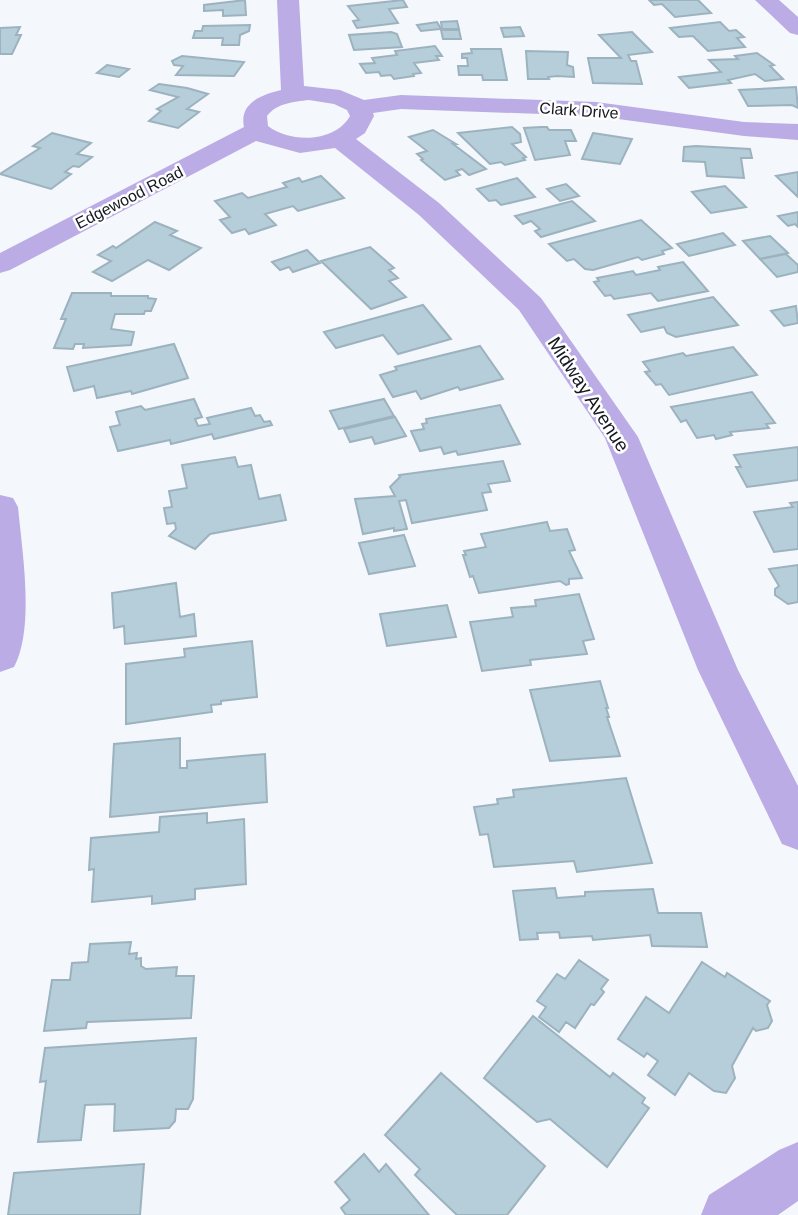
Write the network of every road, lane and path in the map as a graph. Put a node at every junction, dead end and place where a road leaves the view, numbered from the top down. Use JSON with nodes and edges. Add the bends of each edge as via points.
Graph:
{"nodes":[{"id":1,"x":288,"y":0,"type":"edge"},
{"id":2,"x":766,"y":0,"type":"edge"},
{"id":3,"x":798,"y":28,"type":"edge"},
{"id":4,"x":293,"y":94,"type":"junction"},
{"id":5,"x":359,"y":108,"type":"junction"},
{"id":6,"x":258,"y":130,"type":"junction"},
{"id":7,"x":798,"y":132,"type":"edge"},
{"id":8,"x":340,"y":139,"type":"junction"},
{"id":9,"x":0,"y":264,"type":"edge"},
{"id":10,"x":0,"y":506,"type":"edge"},
{"id":11,"x":0,"y":656,"type":"edge"},
{"id":12,"x":798,"y":830,"type":"edge"},
{"id":13,"x":798,"y":1169,"type":"edge"},
{"id":14,"x":729,"y":1215,"type":"edge"}],
"edges":[{"from":1,"to":4,"type":"street"},
{"from":2,"to":3,"type":"street"},
{"from":4,"to":5,"type":"street","via":[[339,96]]},
{"from":4,"to":6,"type":"street","via":[[264,104],[254,121]]},
{"from":5,"to":7,"type":"street","name":"Clark Drive","via":[[401,102],[596,109]]},
{"from":5,"to":8,"type":"street","via":[[363,116],[360,125]]},
{"from":6,"to":8,"type":"street","via":[[293,144]]},
{"from":6,"to":9,"type":"street","name":"Edgewood Road"},
{"from":8,"to":12,"type":"street","name":"Midway Avenue","via":[[429,209],[530,304],[621,437],[718,670]]},
{"from":10,"to":11,"type":"street","via":[[7,594]]},
{"from":13,"to":14,"type":"street"}]}
